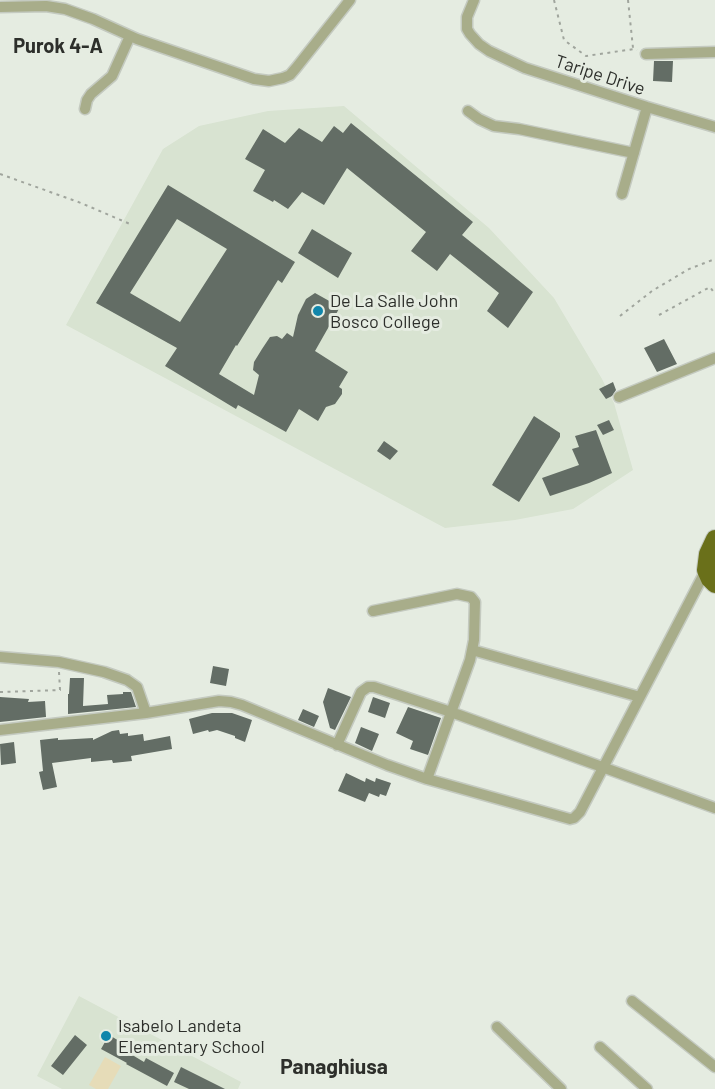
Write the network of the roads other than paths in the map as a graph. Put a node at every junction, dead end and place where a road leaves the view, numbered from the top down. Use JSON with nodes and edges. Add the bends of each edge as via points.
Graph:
{"nodes":[{"id":1,"x":350,"y":0,"type":"edge"},
{"id":2,"x":474,"y":0,"type":"edge"},
{"id":3,"x":0,"y":7,"type":"edge"},
{"id":4,"x":130,"y":36,"type":"junction"},
{"id":5,"x":715,"y":52,"type":"edge"},
{"id":6,"x":646,"y":54,"type":"road end"},
{"id":7,"x":647,"y":107,"type":"junction"},
{"id":8,"x":85,"y":109,"type":"dead end"},
{"id":9,"x":468,"y":111,"type":"dead end"},
{"id":10,"x":715,"y":127,"type":"edge"},
{"id":11,"x":634,"y":153,"type":"junction"},
{"id":12,"x":622,"y":194,"type":"dead end"},
{"id":13,"x":715,"y":358,"type":"edge"},
{"id":14,"x":619,"y":397,"type":"dead end"},
{"id":15,"x":715,"y":540,"type":"edge"},
{"id":16,"x":711,"y":577,"type":"edge"},
{"id":17,"x":374,"y":611,"type":"dead end"},
{"id":18,"x":472,"y":650,"type":"junction"},
{"id":19,"x":0,"y":657,"type":"edge"},
{"id":20,"x":640,"y":697,"type":"junction"},
{"id":21,"x":451,"y":712,"type":"junction"},
{"id":22,"x":146,"y":713,"type":"junction"},
{"id":23,"x":0,"y":730,"type":"edge"},
{"id":24,"x":337,"y":745,"type":"junction"},
{"id":25,"x":602,"y":767,"type":"junction"},
{"id":26,"x":427,"y":779,"type":"junction"},
{"id":27,"x":715,"y":808,"type":"edge"},
{"id":28,"x":632,"y":1001,"type":"dead end"},
{"id":29,"x":497,"y":1027,"type":"dead end"},
{"id":30,"x":600,"y":1047,"type":"dead end"},
{"id":31,"x":715,"y":1067,"type":"edge"},
{"id":32,"x":561,"y":1089,"type":"edge"},
{"id":33,"x":647,"y":1089,"type":"edge"}],
"edges":[{"from":1,"to":4,"type":"street","via":[[290,75],[277,80],[254,80]]},
{"from":2,"to":7,"type":"street","name":"Taripe Drive","via":[[467,16],[467,29],[478,44],[525,68]]},
{"from":3,"to":4,"type":"street","via":[[64,9]]},
{"from":4,"to":8,"type":"street","via":[[112,76],[91,94]]},
{"from":5,"to":6,"type":"street"},
{"from":7,"to":10,"type":"street","name":"Taripe Drive"},
{"from":7,"to":11,"type":"street"},
{"from":9,"to":11,"type":"street","via":[[494,126]]},
{"from":11,"to":12,"type":"street"},
{"from":13,"to":14,"type":"street"},
{"from":15,"to":16,"type":"highway","via":[[708,554]]},
{"from":16,"to":20,"type":"street"},
{"from":17,"to":18,"type":"street","via":[[457,594],[471,597],[475,602]]},
{"from":18,"to":20,"type":"street"},
{"from":18,"to":21,"type":"street"},
{"from":19,"to":22,"type":"street","via":[[59,662],[133,683]]},
{"from":20,"to":25,"type":"street"},
{"from":21,"to":24,"type":"street","via":[[369,687],[361,692]]},
{"from":21,"to":25,"type":"street"},
{"from":21,"to":26,"type":"street"},
{"from":22,"to":23,"type":"street"},
{"from":22,"to":24,"type":"street","via":[[231,702]]},
{"from":24,"to":26,"type":"street"},
{"from":25,"to":26,"type":"street","via":[[580,812],[570,819]]},
{"from":25,"to":27,"type":"street"},
{"from":28,"to":31,"type":"street"},
{"from":29,"to":32,"type":"street"},
{"from":30,"to":33,"type":"street"}]}
